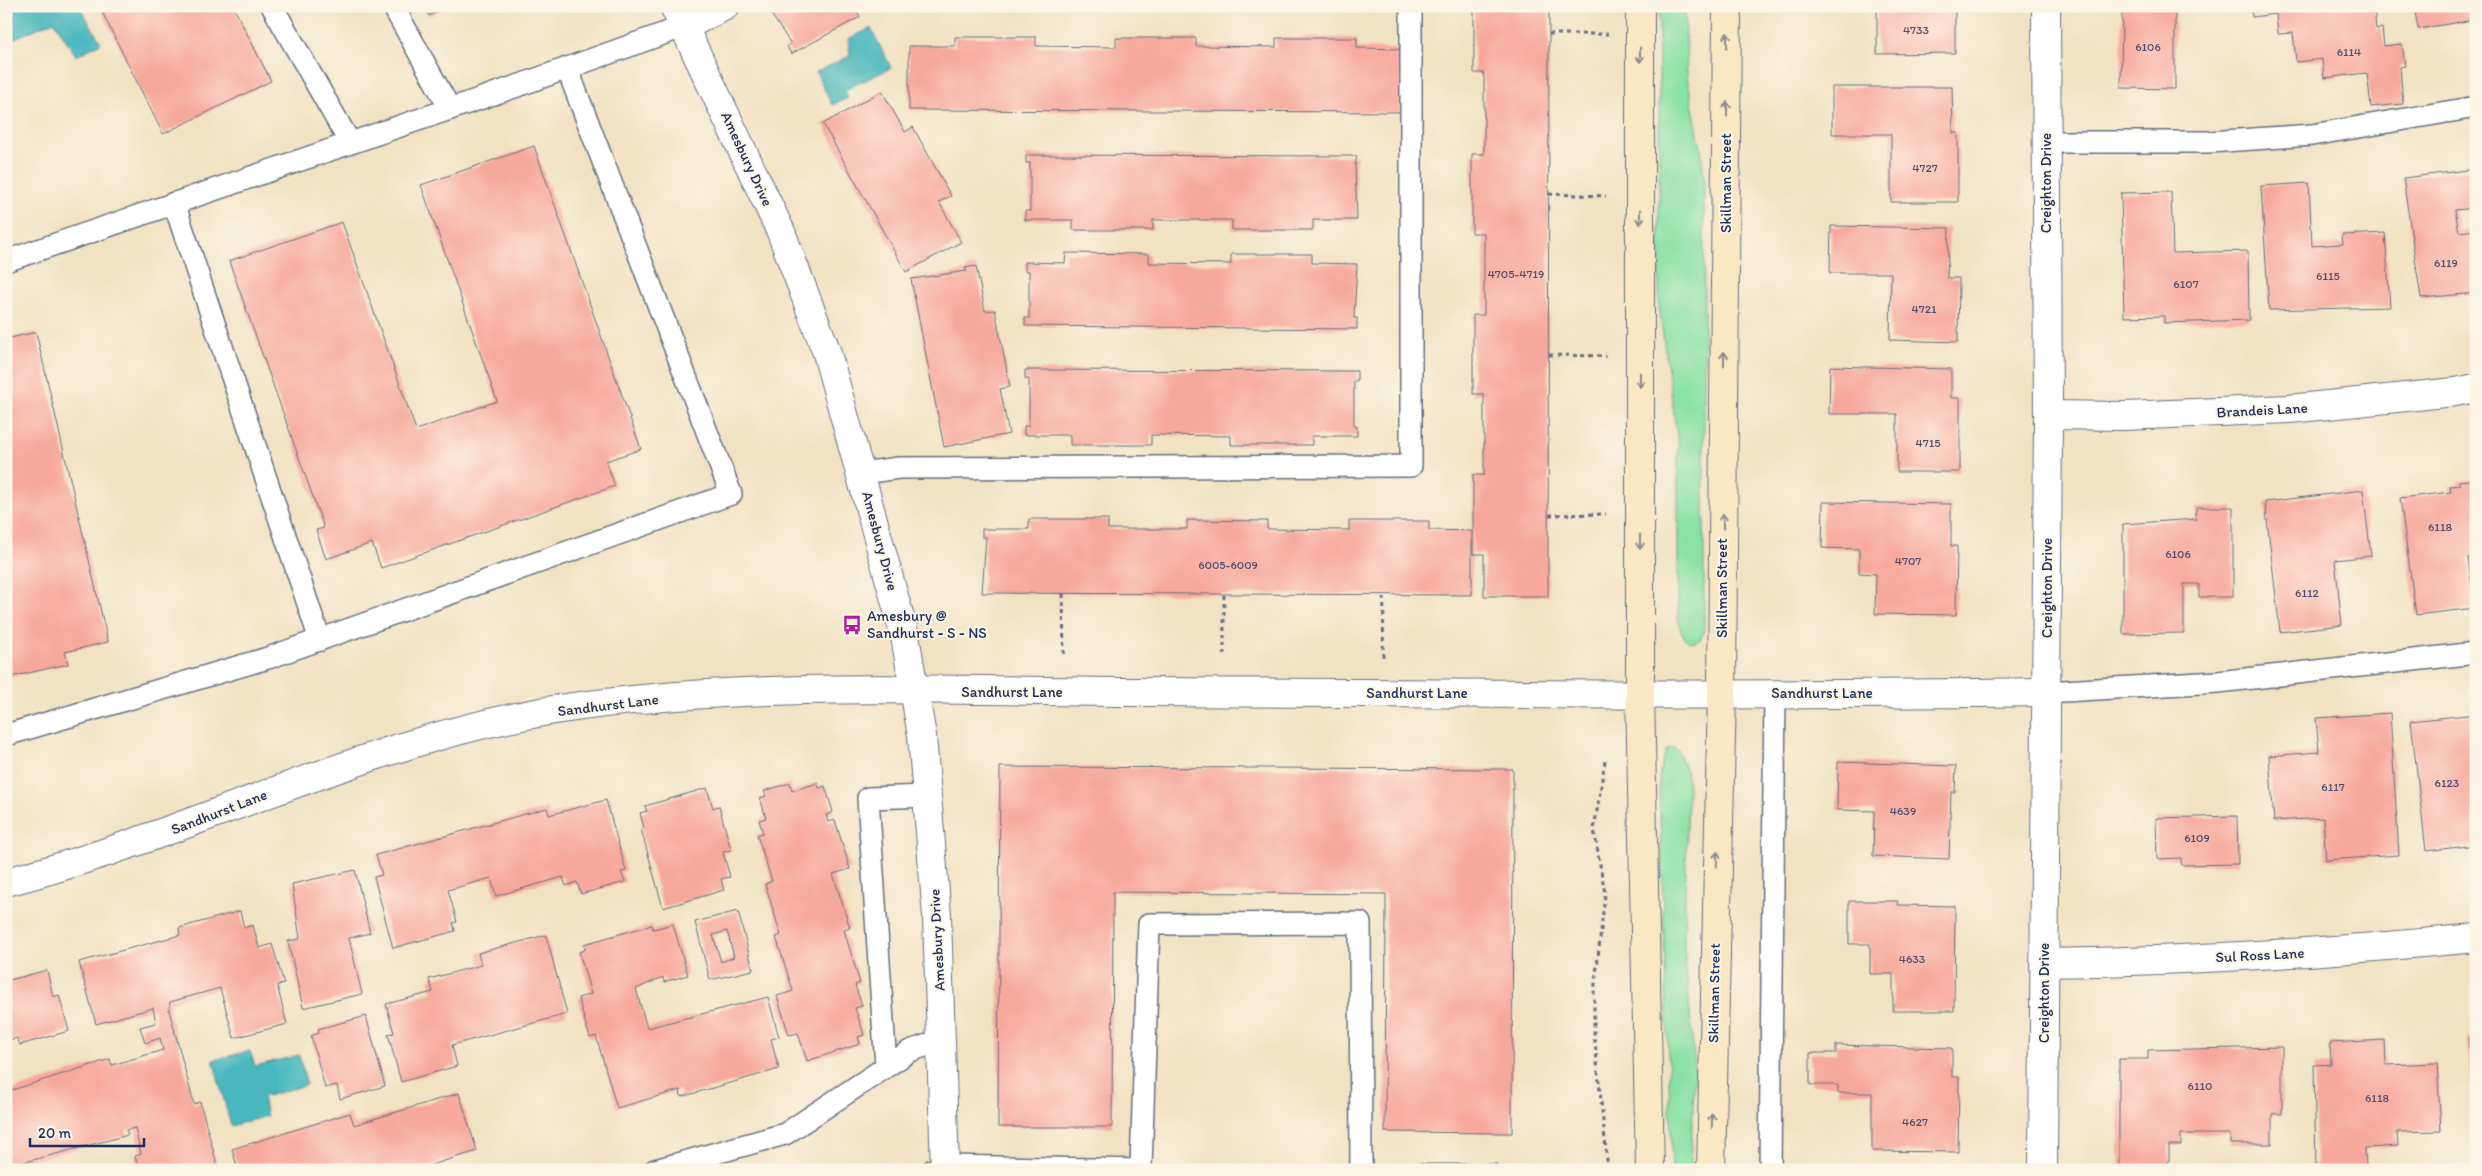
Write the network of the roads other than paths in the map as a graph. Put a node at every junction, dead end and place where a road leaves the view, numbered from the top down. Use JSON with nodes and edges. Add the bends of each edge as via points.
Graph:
{"nodes":[{"id":1,"x":272,"y":6,"type":"edge"},
{"id":2,"x":393,"y":6,"type":"edge"},
{"id":3,"x":725,"y":6,"type":"edge"},
{"id":4,"x":1411,"y":6,"type":"edge"},
{"id":5,"x":1640,"y":6,"type":"edge"},
{"id":6,"x":1727,"y":6,"type":"edge"},
{"id":7,"x":2046,"y":6,"type":"edge"},
{"id":8,"x":679,"y":16,"type":"edge"},
{"id":9,"x":567,"y":68,"type":"junction"},
{"id":10,"x":2476,"y":107,"type":"edge"},
{"id":11,"x":450,"y":109,"type":"junction"},
{"id":12,"x":2046,"y":142,"type":"junction"},
{"id":13,"x":350,"y":143,"type":"junction"},
{"id":14,"x":174,"y":203,"type":"junction"},
{"id":15,"x":6,"y":261,"type":"edge"},
{"id":16,"x":2476,"y":388,"type":"edge"},
{"id":17,"x":2048,"y":415,"type":"junction"},
{"id":18,"x":862,"y":473,"type":"junction"},
{"id":19,"x":320,"y":640,"type":"junction"},
{"id":20,"x":2476,"y":653,"type":"edge"},
{"id":21,"x":915,"y":690,"type":"junction"},
{"id":22,"x":2046,"y":692,"type":"junction"},
{"id":23,"x":1640,"y":693,"type":"junction"},
{"id":24,"x":1722,"y":693,"type":"junction"},
{"id":25,"x":1775,"y":693,"type":"junction"},
{"id":26,"x":6,"y":735,"type":"edge"},
{"id":27,"x":928,"y":796,"type":"junction"},
{"id":28,"x":6,"y":882,"type":"edge"},
{"id":29,"x":2476,"y":938,"type":"edge"},
{"id":30,"x":2044,"y":963,"type":"junction"},
{"id":31,"x":942,"y":1040,"type":"junction"},
{"id":32,"x":886,"y":1066,"type":"junction"},
{"id":33,"x":941,"y":1169,"type":"edge"},
{"id":34,"x":1142,"y":1169,"type":"edge"},
{"id":35,"x":655,"y":1170,"type":"edge"},
{"id":36,"x":1361,"y":1170,"type":"edge"},
{"id":37,"x":1650,"y":1170,"type":"edge"},
{"id":38,"x":1711,"y":1170,"type":"edge"},
{"id":39,"x":1770,"y":1170,"type":"edge"},
{"id":40,"x":2043,"y":1170,"type":"edge"}],
"edges":[{"from":1,"to":13,"type":"lane"},
{"from":2,"to":11,"type":"lane"},
{"from":3,"to":8,"type":"street"},
{"from":4,"to":18,"type":"lane","via":[[1411,466],[899,468]]},
{"from":5,"to":23,"type":"main road","one_way":true},
{"from":24,"to":6,"type":"main road","name":"Skillman Street","one_way":true},
{"from":7,"to":12,"type":"street","name":"Creighton Drive"},
{"from":8,"to":9,"type":"lane"},
{"from":8,"to":18,"type":"street","name":"Amesbury Drive","via":[[781,232],[826,353]]},
{"from":9,"to":11,"type":"lane"},
{"from":9,"to":19,"type":"lane","via":[[731,494]]},
{"from":10,"to":12,"type":"lane","via":[[2312,135],[2209,142]]},
{"from":11,"to":13,"type":"lane"},
{"from":12,"to":17,"type":"street","name":"Creighton Drive"},
{"from":13,"to":14,"type":"lane"},
{"from":14,"to":15,"type":"lane"},
{"from":14,"to":19,"type":"lane"},
{"from":16,"to":17,"type":"street","name":"Brandeis Lane","via":[[2289,410],[2124,416]]},
{"from":17,"to":22,"type":"street","name":"Creighton Drive"},
{"from":18,"to":21,"type":"street","name":"Amesbury Drive","via":[[905,636]]},
{"from":19,"to":26,"type":"lane"},
{"from":20,"to":22,"type":"lane","via":[[2218,682]]},
{"from":21,"to":23,"type":"street","name":"Sandhurst Lane"},
{"from":21,"to":27,"type":"street","name":"Amesbury Drive"},
{"from":21,"to":28,"type":"street","name":"Sandhurst Lane","via":[[730,692],[578,706],[468,728],[381,752],[294,782],[171,831],[55,870]]},
{"from":22,"to":25,"type":"street","name":"Sandhurst Lane"},
{"from":22,"to":30,"type":"street","name":"Creighton Drive"},
{"from":23,"to":24,"type":"street","name":"Sandhurst Lane"},
{"from":23,"to":37,"type":"main road"},
{"from":24,"to":25,"type":"street","name":"Sandhurst Lane"},
{"from":38,"to":24,"type":"main road","name":"Skillman Street","one_way":true},
{"from":25,"to":39,"type":"lane"},
{"from":27,"to":31,"type":"street","name":"Amesbury Drive"},
{"from":27,"to":32,"type":"lane","via":[[868,798]]},
{"from":29,"to":30,"type":"street","name":"Sul Ross Lane","via":[[2344,951]]},
{"from":30,"to":40,"type":"street","name":"Creighton Drive"},
{"from":31,"to":32,"type":"lane","via":[[910,1051]]},
{"from":31,"to":33,"type":"street","name":"Amesbury Drive"},
{"from":32,"to":35,"type":"lane","via":[[785,1134]]},
{"from":33,"to":34,"type":"lane"},
{"from":34,"to":36,"type":"lane","via":[[1149,924],[1360,923]]}]}
